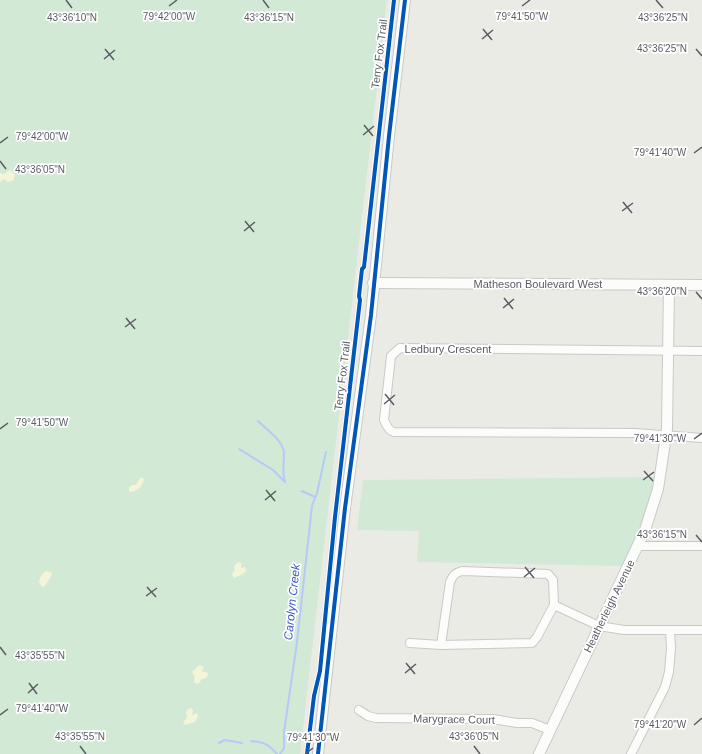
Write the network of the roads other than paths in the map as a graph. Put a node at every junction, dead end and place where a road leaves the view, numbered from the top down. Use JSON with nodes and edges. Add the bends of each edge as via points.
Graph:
{"nodes":[{"id":1,"x":405,"y":0,"type":"edge"},
{"id":2,"x":373,"y":283,"type":"junction"},
{"id":3,"x":669,"y":285,"type":"junction"},
{"id":4,"x":702,"y":285,"type":"edge"},
{"id":5,"x":668,"y":351,"type":"junction"},
{"id":6,"x":702,"y":351,"type":"edge"},
{"id":7,"x":666,"y":434,"type":"junction"},
{"id":8,"x":702,"y":438,"type":"edge"},
{"id":9,"x":637,"y":546,"type":"junction"},
{"id":10,"x":702,"y":546,"type":"edge"},
{"id":11,"x":554,"y":605,"type":"junction"},
{"id":12,"x":599,"y":626,"type":"junction"},
{"id":13,"x":670,"y":630,"type":"junction"},
{"id":14,"x":702,"y":630,"type":"edge"},
{"id":15,"x":410,"y":643,"type":"dead end"},
{"id":16,"x":441,"y":645,"type":"junction"},
{"id":17,"x":359,"y":710,"type":"dead end"},
{"id":18,"x":550,"y":730,"type":"junction"},
{"id":19,"x":318,"y":754,"type":"edge"},
{"id":20,"x":539,"y":754,"type":"edge"},
{"id":21,"x":631,"y":754,"type":"edge"}],
"edges":[{"from":1,"to":2,"type":"street"},
{"from":2,"to":3,"type":"street","name":"Matheson Boulevard West"},
{"from":2,"to":19,"type":"street"},
{"from":3,"to":4,"type":"street","name":"Matheson Boulevard West"},
{"from":3,"to":5,"type":"street","name":"Heatherleigh Avenue"},
{"from":5,"to":6,"type":"street","name":"Ledbury Crescent"},
{"from":5,"to":7,"type":"street","name":"Heatherleigh Avenue"},
{"from":5,"to":7,"type":"street","name":"Ledbury Crescent","via":[[400,348],[391,356],[384,420],[394,432]]},
{"from":7,"to":8,"type":"street","name":"Ledbury Crescent"},
{"from":7,"to":9,"type":"street","name":"Heatherleigh Avenue","via":[[658,488],[645,530]]},
{"from":9,"to":10,"type":"street"},
{"from":9,"to":12,"type":"street","name":"Heatherleigh Avenue"},
{"from":11,"to":12,"type":"street"},
{"from":11,"to":16,"type":"street","via":[[532,643]]},
{"from":11,"to":16,"type":"street","via":[[553,580],[548,574],[462,571],[456,573],[450,582]]},
{"from":12,"to":13,"type":"street","via":[[624,630]]},
{"from":12,"to":18,"type":"street","name":"Heatherleigh Avenue"},
{"from":13,"to":14,"type":"street"},
{"from":13,"to":21,"type":"street","via":[[669,672],[665,687]]},
{"from":15,"to":16,"type":"street"},
{"from":17,"to":18,"type":"street","name":"Marygrace Court","via":[[376,718],[493,719],[532,723]]},
{"from":18,"to":20,"type":"street","name":"Heatherleigh Avenue"}]}
